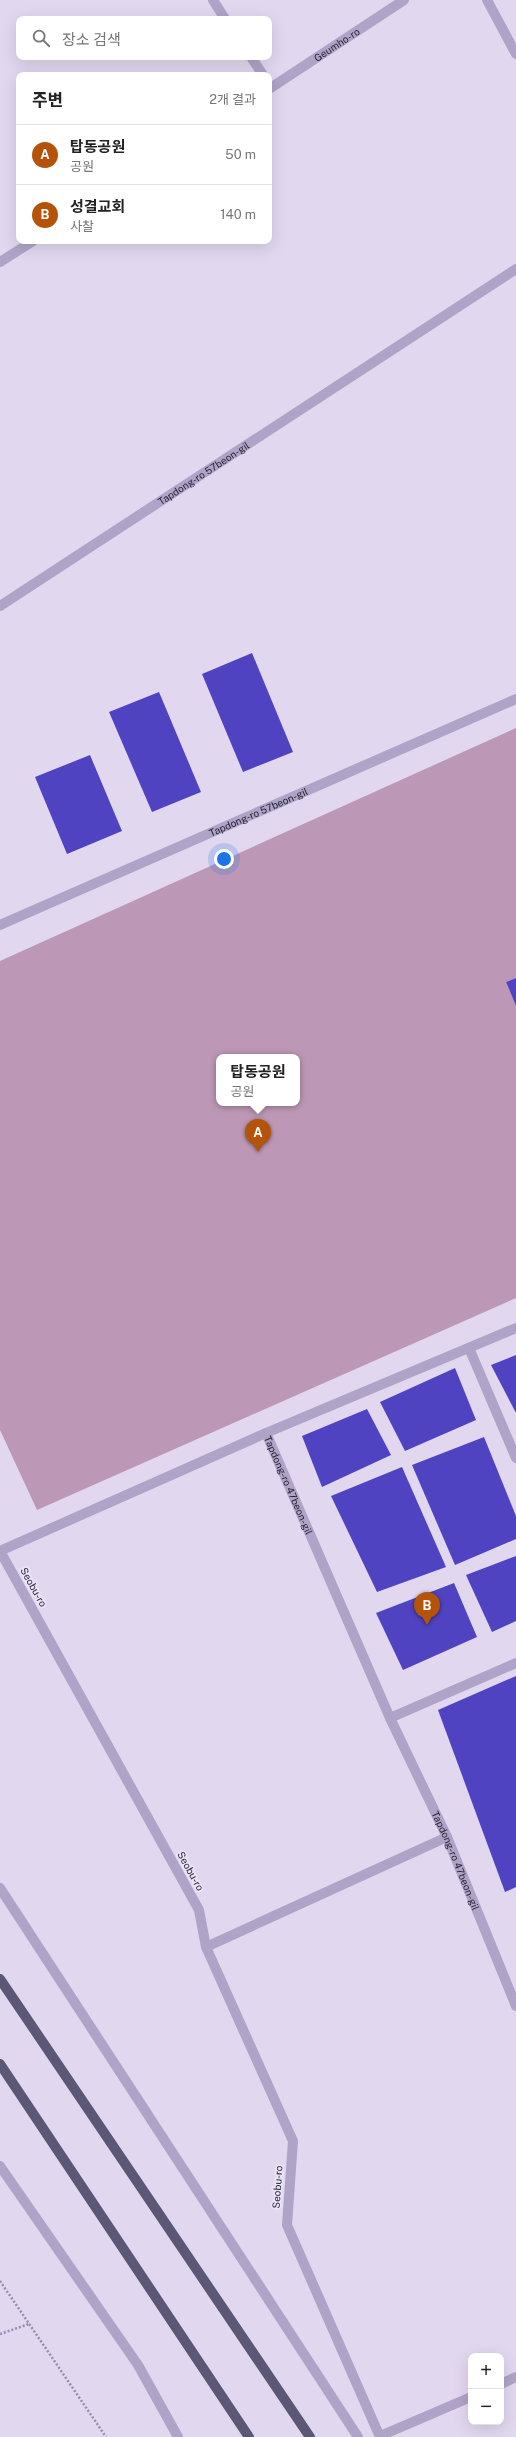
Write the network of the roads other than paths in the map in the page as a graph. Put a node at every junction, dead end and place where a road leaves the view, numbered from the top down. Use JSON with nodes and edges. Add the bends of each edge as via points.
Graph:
{"nodes":[{"id":1,"x":212,"y":0,"type":"edge"},
{"id":2,"x":404,"y":0,"type":"edge"},
{"id":3,"x":487,"y":0,"type":"edge"},
{"id":4,"x":223,"y":16,"type":"edge"},
{"id":5,"x":516,"y":54,"type":"edge"},
{"id":6,"x":253,"y":60,"type":"edge"},
{"id":7,"x":261,"y":72,"type":"edge"},
{"id":8,"x":272,"y":86,"type":"edge"},
{"id":9,"x":27,"y":244,"type":"edge"},
{"id":10,"x":0,"y":262,"type":"edge"},
{"id":11,"x":516,"y":269,"type":"edge"},
{"id":12,"x":0,"y":606,"type":"edge"},
{"id":13,"x":516,"y":699,"type":"edge"},
{"id":14,"x":0,"y":925,"type":"edge"},
{"id":15,"x":516,"y":1328,"type":"edge"},
{"id":16,"x":469,"y":1348,"type":"junction"},
{"id":17,"x":266,"y":1434,"type":"junction"},
{"id":18,"x":516,"y":1458,"type":"edge"},
{"id":19,"x":0,"y":1551,"type":"edge"},
{"id":20,"x":516,"y":1663,"type":"edge"},
{"id":21,"x":390,"y":1718,"type":"junction"},
{"id":22,"x":447,"y":1838,"type":"junction"},
{"id":23,"x":0,"y":1888,"type":"edge"},
{"id":24,"x":206,"y":1947,"type":"junction"},
{"id":25,"x":0,"y":1979,"type":"edge"},
{"id":26,"x":516,"y":2006,"type":"edge"},
{"id":27,"x":0,"y":2064,"type":"edge"},
{"id":28,"x":0,"y":2166,"type":"edge"},
{"id":29,"x":516,"y":2377,"type":"edge"},
{"id":30,"x":504,"y":2383,"type":"edge"},
{"id":31,"x":468,"y":2398,"type":"edge"},
{"id":32,"x":178,"y":2437,"type":"edge"},
{"id":33,"x":249,"y":2437,"type":"edge"},
{"id":34,"x":310,"y":2437,"type":"edge"},
{"id":35,"x":358,"y":2437,"type":"edge"},
{"id":36,"x":380,"y":2437,"type":"edge"}],
"edges":[{"from":1,"to":4,"type":"street"},
{"from":2,"to":8,"type":"street","name":"Geumho-ro"},
{"from":3,"to":5,"type":"street"},
{"from":6,"to":7,"type":"street"},
{"from":9,"to":10,"type":"street"},
{"from":11,"to":12,"type":"street","name":"Tapdong-ro 57beon-gil"},
{"from":13,"to":14,"type":"street","name":"Tapdong-ro 57beon-gil"},
{"from":15,"to":16,"type":"street","name":"Tapdong-ro 47beon-gil"},
{"from":16,"to":17,"type":"street","name":"Tapdong-ro 47beon-gil"},
{"from":16,"to":18,"type":"street"},
{"from":17,"to":19,"type":"street"},
{"from":17,"to":21,"type":"street","name":"Tapdong-ro 47beon-gil"},
{"from":19,"to":24,"type":"street","name":"Seobu-ro","via":[[199,1910]]},
{"from":20,"to":21,"type":"street"},
{"from":21,"to":22,"type":"street","name":"Tapdong-ro 47beon-gil"},
{"from":22,"to":24,"type":"street"},
{"from":22,"to":26,"type":"street","name":"Tapdong-ro 47beon-gil"},
{"from":23,"to":35,"type":"street"},
{"from":24,"to":36,"type":"street","name":"Seobu-ro","via":[[293,2141],[286,2225]]},
{"from":25,"to":34,"type":"main road"},
{"from":27,"to":33,"type":"main road"},
{"from":28,"to":32,"type":"street","via":[[138,2365]]},
{"from":29,"to":30,"type":"street"},
{"from":31,"to":36,"type":"street"}]}
